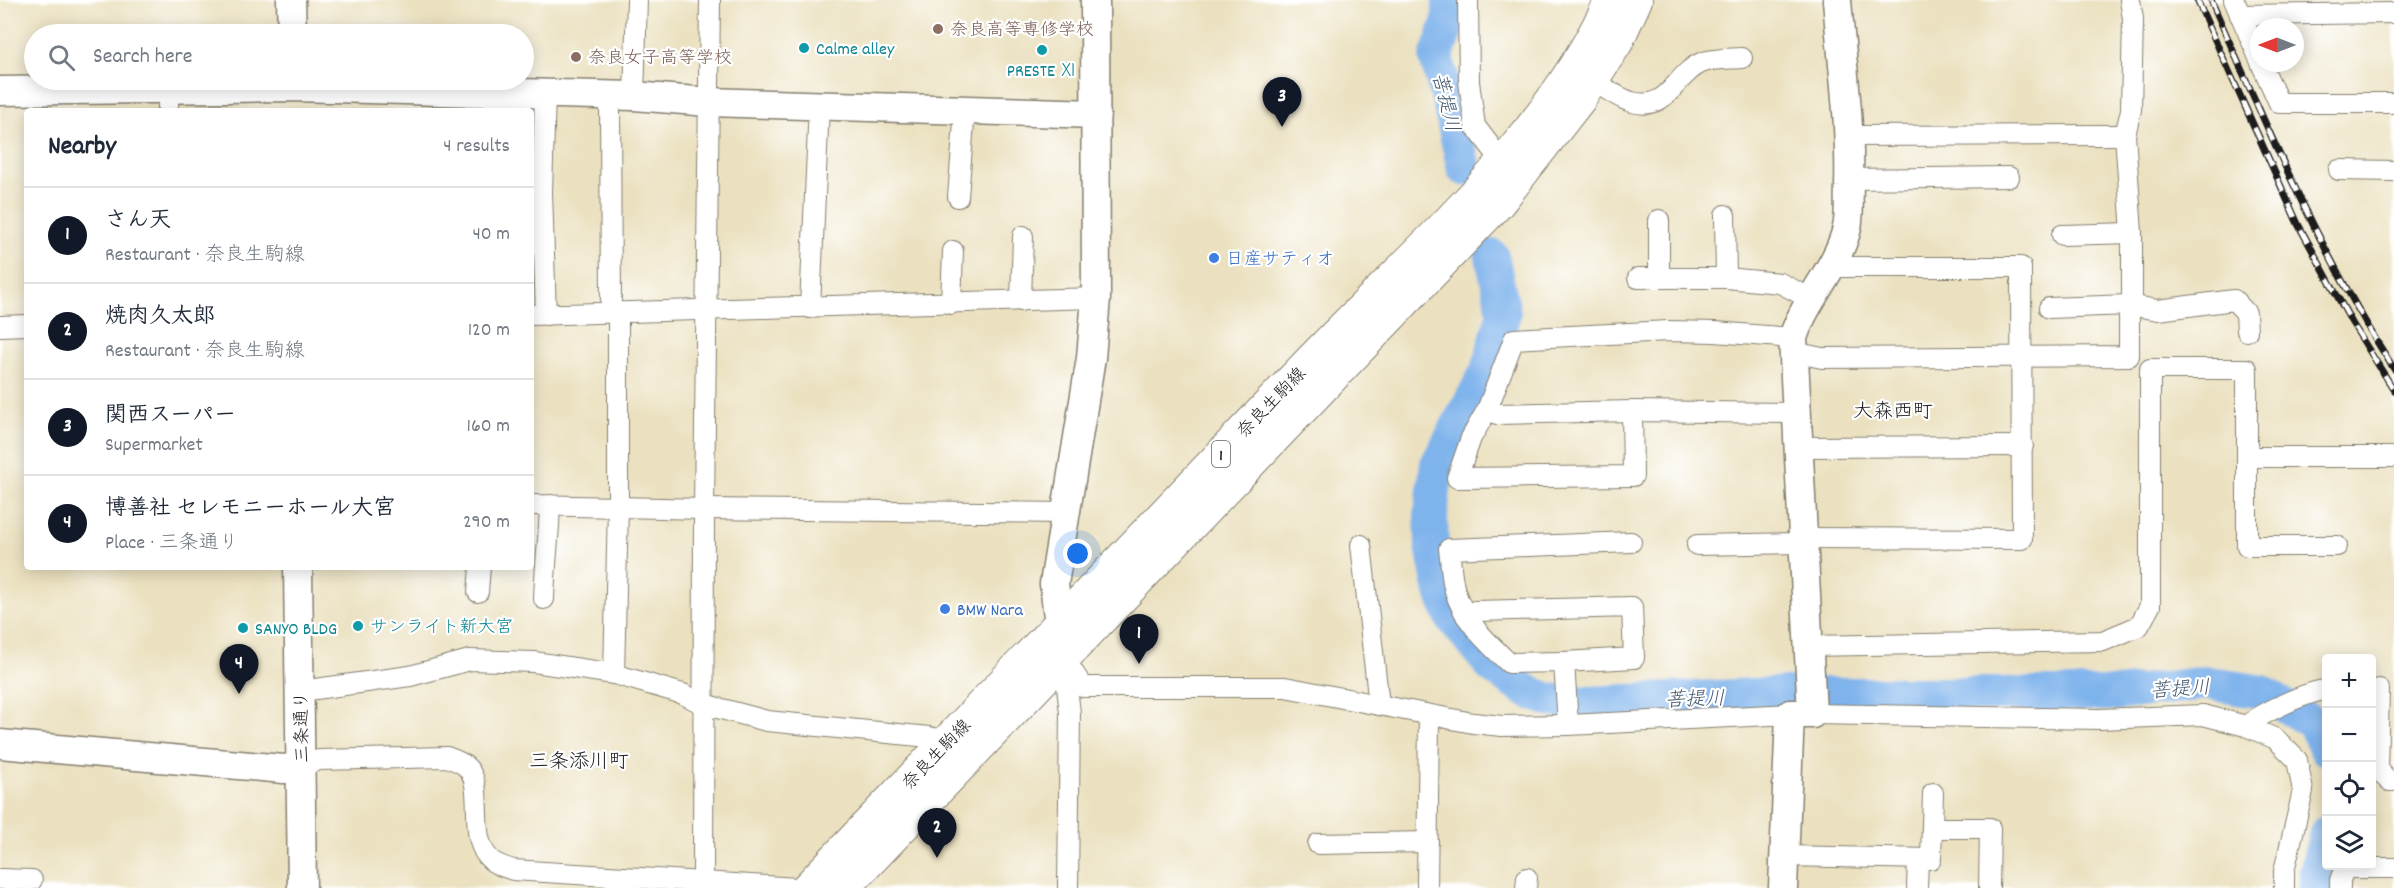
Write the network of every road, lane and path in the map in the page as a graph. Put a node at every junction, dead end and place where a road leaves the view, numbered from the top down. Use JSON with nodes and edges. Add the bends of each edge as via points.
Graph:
{"nodes":[{"id":1,"x":291,"y":0,"type":"edge"},
{"id":2,"x":637,"y":0,"type":"edge"},
{"id":3,"x":710,"y":0,"type":"edge"},
{"id":4,"x":1095,"y":0,"type":"edge"},
{"id":5,"x":1468,"y":0,"type":"edge"},
{"id":6,"x":1611,"y":0,"type":"edge"},
{"id":7,"x":1636,"y":0,"type":"edge"},
{"id":8,"x":1837,"y":0,"type":"edge"},
{"id":9,"x":2130,"y":0,"type":"edge"},
{"id":10,"x":2237,"y":8,"type":"edge"},
{"id":11,"x":2394,"y":13,"type":"edge"},
{"id":12,"x":292,"y":24,"type":"edge"},
{"id":13,"x":2250,"y":38,"type":"edge"},
{"id":14,"x":1742,"y":58,"type":"dead end"},
{"id":15,"x":2265,"y":72,"type":"edge"},
{"id":16,"x":1592,"y":80,"type":"junction"},
{"id":17,"x":0,"y":91,"type":"edge"},
{"id":18,"x":292,"y":92,"type":"edge"},
{"id":19,"x":545,"y":94,"type":"junction"},
{"id":20,"x":622,"y":96,"type":"junction"},
{"id":21,"x":168,"y":100,"type":"edge"},
{"id":22,"x":709,"y":102,"type":"junction"},
{"id":23,"x":2394,"y":103,"type":"edge"},
{"id":24,"x":819,"y":105,"type":"junction"},
{"id":25,"x":965,"y":110,"type":"junction"},
{"id":26,"x":1096,"y":114,"type":"junction"},
{"id":27,"x":2125,"y":135,"type":"junction"},
{"id":28,"x":1849,"y":136,"type":"junction"},
{"id":29,"x":2339,"y":170,"type":"dead end"},
{"id":30,"x":1510,"y":171,"type":"junction"},
{"id":31,"x":2394,"y":171,"type":"edge"},
{"id":32,"x":2009,"y":177,"type":"dead end"},
{"id":33,"x":1849,"y":179,"type":"junction"},
{"id":34,"x":537,"y":192,"type":"edge"},
{"id":35,"x":958,"y":197,"type":"dead end"},
{"id":36,"x":1725,"y":215,"type":"dead end"},
{"id":37,"x":1659,"y":220,"type":"dead end"},
{"id":38,"x":2132,"y":233,"type":"junction"},
{"id":39,"x":2062,"y":235,"type":"dead end"},
{"id":40,"x":1023,"y":236,"type":"dead end"},
{"id":41,"x":953,"y":251,"type":"dead end"},
{"id":42,"x":1832,"y":267,"type":"junction"},
{"id":43,"x":1659,"y":277,"type":"junction"},
{"id":44,"x":1638,"y":278,"type":"dead end"},
{"id":45,"x":1726,"y":278,"type":"junction"},
{"id":46,"x":1096,"y":298,"type":"junction"},
{"id":47,"x":1813,"y":300,"type":"junction"},
{"id":48,"x":1021,"y":301,"type":"junction"},
{"id":49,"x":951,"y":304,"type":"junction"},
{"id":50,"x":2130,"y":306,"type":"junction"},
{"id":51,"x":810,"y":308,"type":"junction"},
{"id":52,"x":2049,"y":308,"type":"dead end"},
{"id":53,"x":706,"y":311,"type":"junction"},
{"id":54,"x":614,"y":312,"type":"junction"},
{"id":55,"x":539,"y":315,"type":"edge"},
{"id":56,"x":24,"y":321,"type":"edge"},
{"id":57,"x":0,"y":326,"type":"edge"},
{"id":58,"x":2247,"y":331,"type":"dead end"},
{"id":59,"x":1793,"y":345,"type":"junction"},
{"id":60,"x":2022,"y":357,"type":"junction"},
{"id":61,"x":1487,"y":410,"type":"junction"},
{"id":62,"x":1632,"y":411,"type":"junction"},
{"id":63,"x":1797,"y":413,"type":"junction"},
{"id":64,"x":2023,"y":446,"type":"junction"},
{"id":65,"x":1798,"y":447,"type":"junction"},
{"id":66,"x":2247,"y":457,"type":"junction"},
{"id":67,"x":2394,"y":457,"type":"edge"},
{"id":68,"x":540,"y":505,"type":"edge"},
{"id":69,"x":618,"y":506,"type":"junction"},
{"id":70,"x":704,"y":509,"type":"junction"},
{"id":71,"x":1066,"y":513,"type":"junction"},
{"id":72,"x":1803,"y":540,"type":"junction"},
{"id":73,"x":1630,"y":542,"type":"dead end"},
{"id":74,"x":1361,"y":545,"type":"dead end"},
{"id":75,"x":1697,"y":545,"type":"dead end"},
{"id":76,"x":2337,"y":546,"type":"dead end"},
{"id":77,"x":1060,"y":550,"type":"junction"},
{"id":78,"x":1114,"y":568,"type":"junction"},
{"id":79,"x":298,"y":570,"type":"edge"},
{"id":80,"x":480,"y":570,"type":"edge"},
{"id":81,"x":478,"y":592,"type":"dead end"},
{"id":82,"x":544,"y":599,"type":"dead end"},
{"id":83,"x":1467,"y":616,"type":"junction"},
{"id":84,"x":1058,"y":627,"type":"junction"},
{"id":85,"x":1808,"y":646,"type":"junction"},
{"id":86,"x":1064,"y":658,"type":"junction"},
{"id":87,"x":1564,"y":662,"type":"junction"},
{"id":88,"x":614,"y":674,"type":"junction"},
{"id":89,"x":2382,"y":689,"type":"edge"},
{"id":90,"x":301,"y":691,"type":"junction"},
{"id":91,"x":2322,"y":691,"type":"edge"},
{"id":92,"x":704,"y":704,"type":"junction"},
{"id":93,"x":1806,"y":704,"type":"junction"},
{"id":94,"x":1379,"y":705,"type":"junction"},
{"id":95,"x":1429,"y":716,"type":"junction"},
{"id":96,"x":1567,"y":720,"type":"junction"},
{"id":97,"x":2250,"y":722,"type":"junction"},
{"id":98,"x":949,"y":741,"type":"junction"},
{"id":99,"x":0,"y":744,"type":"edge"},
{"id":100,"x":302,"y":766,"type":"junction"},
{"id":101,"x":2394,"y":781,"type":"edge"},
{"id":102,"x":1933,"y":793,"type":"dead end"},
{"id":103,"x":1932,"y":828,"type":"junction"},
{"id":104,"x":1428,"y":842,"type":"junction"},
{"id":105,"x":1318,"y":844,"type":"dead end"},
{"id":106,"x":1784,"y":856,"type":"junction"},
{"id":107,"x":1918,"y":859,"type":"junction"},
{"id":108,"x":2394,"y":868,"type":"edge"},
{"id":109,"x":0,"y":879,"type":"edge"},
{"id":110,"x":32,"y":880,"type":"dead end"},
{"id":111,"x":703,"y":885,"type":"edge"},
{"id":112,"x":302,"y":888,"type":"edge"},
{"id":113,"x":797,"y":888,"type":"edge"},
{"id":114,"x":807,"y":888,"type":"edge"},
{"id":115,"x":844,"y":888,"type":"edge"},
{"id":116,"x":1068,"y":888,"type":"edge"},
{"id":117,"x":1427,"y":888,"type":"edge"},
{"id":118,"x":1783,"y":888,"type":"edge"},
{"id":119,"x":1917,"y":888,"type":"edge"},
{"id":120,"x":1989,"y":888,"type":"edge"},
{"id":121,"x":2284,"y":888,"type":"edge"},
{"id":122,"x":2340,"y":888,"type":"edge"}],
"edges":[{"from":1,"to":12,"type":"street"},
{"from":2,"to":20,"type":"street"},
{"from":3,"to":22,"type":"street"},
{"from":4,"to":26,"type":"street"},
{"from":5,"to":30,"type":"street","via":[[1474,126]]},
{"from":6,"to":30,"type":"main road","name":"奈良生駒線","number":"1","via":[[1596,32]]},
{"from":7,"to":16,"type":"main road","name":"奈良生駒線","number":"1","via":[[1617,42]]},
{"from":8,"to":28,"type":"street"},
{"from":9,"to":27,"type":"street","via":[[2131,110]]},
{"from":10,"to":11,"type":"street"},
{"from":10,"to":13,"type":"street"},
{"from":14,"to":16,"type":"street","via":[[1701,63],[1668,96],[1649,103],[1632,102]]},
{"from":15,"to":23,"type":"street","via":[[2279,104]]},
{"from":16,"to":30,"type":"main road","name":"奈良生駒線","number":"1"},
{"from":17,"to":21,"type":"street"},
{"from":18,"to":19,"type":"street"},
{"from":18,"to":21,"type":"street"},
{"from":19,"to":20,"type":"street"},
{"from":19,"to":34,"type":"street"},
{"from":20,"to":22,"type":"street"},
{"from":20,"to":54,"type":"street"},
{"from":22,"to":24,"type":"street"},
{"from":22,"to":53,"type":"street"},
{"from":24,"to":25,"type":"street"},
{"from":24,"to":51,"type":"street"},
{"from":25,"to":26,"type":"street"},
{"from":25,"to":35,"type":"street"},
{"from":26,"to":46,"type":"street"},
{"from":27,"to":28,"type":"street"},
{"from":27,"to":38,"type":"street"},
{"from":28,"to":33,"type":"street"},
{"from":29,"to":31,"type":"street"},
{"from":30,"to":78,"type":"main road","name":"奈良生駒線","number":"1","via":[[1458,210]]},
{"from":30,"to":86,"type":"main road","name":"奈良生駒線","number":"1","via":[[1480,224]]},
{"from":32,"to":33,"type":"street"},
{"from":33,"to":42,"type":"street","via":[[1847,227]]},
{"from":34,"to":55,"type":"street"},
{"from":36,"to":45,"type":"street"},
{"from":37,"to":43,"type":"street"},
{"from":38,"to":39,"type":"street"},
{"from":38,"to":50,"type":"street"},
{"from":40,"to":48,"type":"street"},
{"from":41,"to":49,"type":"street"},
{"from":42,"to":47,"type":"street"},
{"from":42,"to":60,"type":"street","via":[[2021,267]]},
{"from":43,"to":44,"type":"street"},
{"from":43,"to":45,"type":"street"},
{"from":45,"to":47,"type":"street","via":[[1780,283]]},
{"from":46,"to":48,"type":"street"},
{"from":46,"to":71,"type":"street","via":[[1091,357]]},
{"from":47,"to":59,"type":"street","via":[[1799,317]]},
{"from":48,"to":49,"type":"street"},
{"from":49,"to":51,"type":"street"},
{"from":50,"to":52,"type":"street"},
{"from":50,"to":58,"type":"street","via":[[2158,310],[2234,300],[2246,313]]},
{"from":50,"to":60,"type":"street","via":[[2129,356]]},
{"from":51,"to":53,"type":"street"},
{"from":53,"to":54,"type":"street"},
{"from":53,"to":70,"type":"street"},
{"from":54,"to":55,"type":"street"},
{"from":54,"to":69,"type":"street"},
{"from":56,"to":57,"type":"street"},
{"from":59,"to":60,"type":"street","via":[[1822,358]]},
{"from":59,"to":61,"type":"street","via":[[1715,332],[1514,339]]},
{"from":59,"to":63,"type":"street"},
{"from":60,"to":64,"type":"street"},
{"from":61,"to":62,"type":"street","via":[[1497,414]]},
{"from":61,"to":62,"type":"street","via":[[1471,438],[1457,478],[1633,476]]},
{"from":62,"to":63,"type":"street"},
{"from":63,"to":65,"type":"street"},
{"from":64,"to":65,"type":"street"},
{"from":64,"to":72,"type":"street","via":[[2022,539]]},
{"from":65,"to":72,"type":"street"},
{"from":66,"to":67,"type":"street"},
{"from":66,"to":76,"type":"street","via":[[2247,546]]},
{"from":66,"to":85,"type":"street","via":[[2247,369],[2150,369],[2150,606],[2139,626],[2103,640]]},
{"from":68,"to":69,"type":"street"},
{"from":68,"to":82,"type":"street","via":[[549,544]]},
{"from":69,"to":70,"type":"street"},
{"from":69,"to":88,"type":"street"},
{"from":70,"to":71,"type":"street"},
{"from":70,"to":92,"type":"street"},
{"from":71,"to":77,"type":"street"},
{"from":72,"to":75,"type":"street"},
{"from":72,"to":85,"type":"street"},
{"from":73,"to":83,"type":"street","via":[[1449,549],[1455,591]]},
{"from":74,"to":94,"type":"street"},
{"from":77,"to":78,"type":"street","via":[[1072,569],[1087,578]]},
{"from":77,"to":84,"type":"street","via":[[1054,584]]},
{"from":78,"to":84,"type":"main road","name":"奈良生駒線","number":"1"},
{"from":79,"to":90,"type":"street","name":"三条通り"},
{"from":80,"to":81,"type":"street"},
{"from":83,"to":87,"type":"street","via":[[1484,640],[1509,663]]},
{"from":83,"to":87,"type":"street","via":[[1474,610],[1632,607],[1634,658]]},
{"from":84,"to":86,"type":"street"},
{"from":84,"to":98,"type":"main road","name":"奈良生駒線","number":"1"},
{"from":85,"to":93,"type":"street"},
{"from":86,"to":94,"type":"street","via":[[1083,687],[1285,687]]},
{"from":86,"to":115,"type":"main road","name":"奈良生駒線","number":"1"},
{"from":86,"to":116,"type":"street","via":[[1070,713]]},
{"from":87,"to":96,"type":"street"},
{"from":88,"to":90,"type":"street","via":[[534,662],[470,660],[410,676]]},
{"from":88,"to":92,"type":"street"},
{"from":89,"to":101,"type":"street","via":[[2377,769]]},
{"from":90,"to":100,"type":"street","name":"三条通り"},
{"from":91,"to":97,"type":"street"},
{"from":92,"to":98,"type":"street","via":[[767,720]]},
{"from":92,"to":111,"type":"street"},
{"from":93,"to":96,"type":"street"},
{"from":93,"to":97,"type":"street","via":[[2099,719],[2202,716]]},
{"from":93,"to":106,"type":"street"},
{"from":94,"to":95,"type":"street"},
{"from":95,"to":96,"type":"street","via":[[1502,726]]},
{"from":95,"to":104,"type":"street"},
{"from":97,"to":121,"type":"street","via":[[2276,739],[2297,760],[2302,791]]},
{"from":98,"to":114,"type":"main road","name":"奈良生駒線","number":"1"},
{"from":99,"to":100,"type":"street","via":[[284,769]]},
{"from":100,"to":111,"type":"street","via":[[319,760],[447,757],[465,766],[474,782],[478,834],[483,852],[493,862],[513,870]]},
{"from":100,"to":112,"type":"street","name":"三条通り"},
{"from":102,"to":103,"type":"street"},
{"from":103,"to":107,"type":"street","via":[[1931,859]]},
{"from":103,"to":120,"type":"street","via":[[1990,828]]},
{"from":104,"to":105,"type":"street"},
{"from":104,"to":117,"type":"street"},
{"from":106,"to":107,"type":"street"},
{"from":106,"to":118,"type":"street"},
{"from":107,"to":119,"type":"street"},
{"from":108,"to":122,"type":"street","via":[[2345,868]]},
{"from":109,"to":110,"type":"street"},
{"from":111,"to":113,"type":"street"}]}
